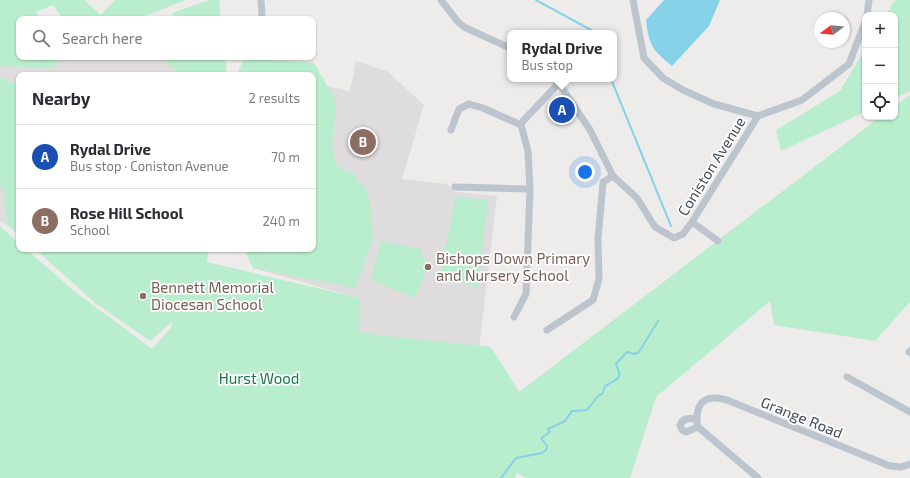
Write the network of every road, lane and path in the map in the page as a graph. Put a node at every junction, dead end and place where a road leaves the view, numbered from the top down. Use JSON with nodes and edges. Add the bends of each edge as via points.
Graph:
{"nodes":[{"id":1,"x":261,"y":0,"type":"edge"},
{"id":2,"x":441,"y":0,"type":"edge"},
{"id":3,"x":633,"y":0,"type":"edge"},
{"id":4,"x":869,"y":0,"type":"edge"},
{"id":5,"x":867,"y":12,"type":"edge"},
{"id":6,"x":262,"y":16,"type":"dead end"},
{"id":7,"x":862,"y":30,"type":"edge"},
{"id":8,"x":507,"y":47,"type":"edge"},
{"id":9,"x":556,"y":82,"type":"edge"},
{"id":10,"x":558,"y":82,"type":"edge"},
{"id":11,"x":758,"y":116,"type":"junction"},
{"id":12,"x":522,"y":125,"type":"junction"},
{"id":13,"x":451,"y":130,"type":"dead end"},
{"id":14,"x":613,"y":176,"type":"junction"},
{"id":15,"x":455,"y":187,"type":"dead end"},
{"id":16,"x":530,"y":189,"type":"junction"},
{"id":17,"x":692,"y":222,"type":"junction"},
{"id":18,"x":718,"y":241,"type":"dead end"},
{"id":19,"x":514,"y":317,"type":"dead end"},
{"id":20,"x":547,"y":330,"type":"dead end"},
{"id":21,"x":847,"y":378,"type":"dead end"},
{"id":22,"x":910,"y":412,"type":"edge"},
{"id":23,"x":696,"y":419,"type":"junction"},
{"id":24,"x":698,"y":427,"type":"junction"},
{"id":25,"x":910,"y":464,"type":"edge"},
{"id":26,"x":758,"y":478,"type":"edge"}],
"edges":[{"from":1,"to":6,"type":"street"},
{"from":2,"to":8,"type":"street","via":[[466,28]]},
{"from":3,"to":11,"type":"street","via":[[644,58],[662,78],[714,104]]},
{"from":4,"to":5,"type":"street"},
{"from":7,"to":11,"type":"street","via":[[849,64],[802,100]]},
{"from":9,"to":12,"type":"street"},
{"from":10,"to":14,"type":"street","name":"Coniston Avenue","via":[[590,130]]},
{"from":11,"to":17,"type":"street","name":"Coniston Avenue"},
{"from":12,"to":13,"type":"street","via":[[469,104],[459,109]]},
{"from":12,"to":16,"type":"street","via":[[528,151]]},
{"from":14,"to":17,"type":"street","name":"Coniston Avenue","via":[[637,198],[655,227],[674,238],[683,234]]},
{"from":14,"to":20,"type":"street","via":[[603,182],[598,239],[600,279],[592,300]]},
{"from":15,"to":16,"type":"street"},
{"from":16,"to":19,"type":"street","via":[[526,294]]},
{"from":17,"to":18,"type":"street"},
{"from":21,"to":22,"type":"street"},
{"from":23,"to":24,"type":"street"},
{"from":23,"to":24,"type":"street","via":[[686,419],[680,425],[686,432]]},
{"from":23,"to":25,"type":"street","name":"Grange Road","via":[[697,409],[706,400],[727,400],[890,466],[901,467]]},
{"from":24,"to":26,"type":"street"}]}
